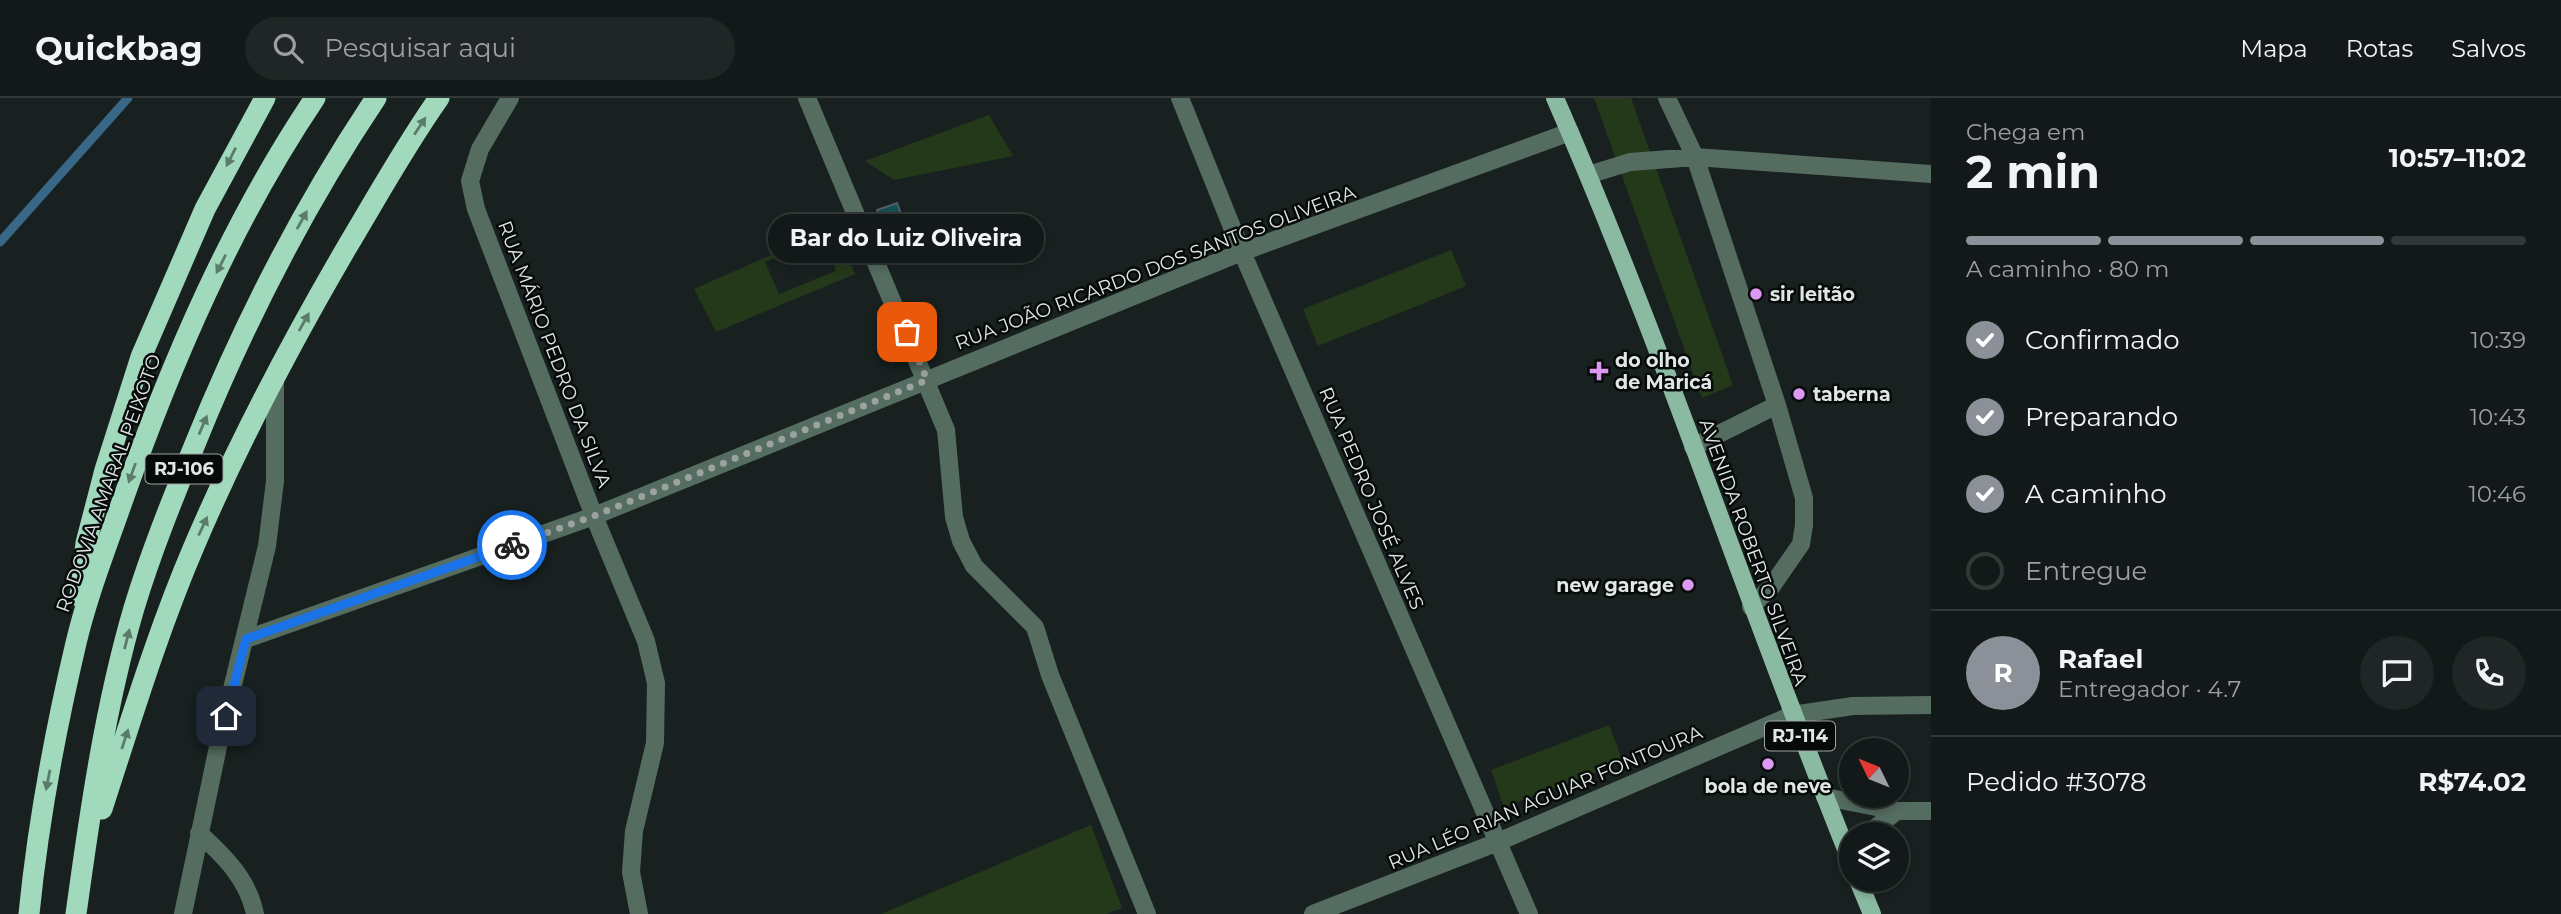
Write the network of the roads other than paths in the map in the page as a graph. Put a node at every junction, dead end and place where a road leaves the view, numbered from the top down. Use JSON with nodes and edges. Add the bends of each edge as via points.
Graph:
{"nodes":[{"id":1,"x":265,"y":98,"type":"edge"},
{"id":2,"x":315,"y":98,"type":"edge"},
{"id":3,"x":376,"y":98,"type":"edge"},
{"id":4,"x":439,"y":98,"type":"edge"},
{"id":5,"x":510,"y":98,"type":"edge"},
{"id":6,"x":807,"y":98,"type":"edge"},
{"id":7,"x":1180,"y":98,"type":"edge"},
{"id":8,"x":1555,"y":98,"type":"edge"},
{"id":9,"x":1667,"y":98,"type":"edge"},
{"id":10,"x":1570,"y":132,"type":"junction"},
{"id":11,"x":1695,"y":158,"type":"junction"},
{"id":12,"x":1931,"y":174,"type":"edge"},
{"id":13,"x":1588,"y":176,"type":"junction"},
{"id":14,"x":1242,"y":252,"type":"junction"},
{"id":15,"x":275,"y":376,"type":"junction"},
{"id":16,"x":927,"y":380,"type":"junction"},
{"id":17,"x":1777,"y":405,"type":"junction"},
{"id":18,"x":1693,"y":447,"type":"junction"},
{"id":19,"x":594,"y":516,"type":"junction"},
{"id":20,"x":1751,"y":607,"type":"junction"},
{"id":21,"x":246,"y":639,"type":"junction"},
{"id":22,"x":76,"y":641,"type":"junction"},
{"id":23,"x":1931,"y":705,"type":"edge"},
{"id":24,"x":1792,"y":715,"type":"junction"},
{"id":25,"x":1825,"y":797,"type":"junction"},
{"id":26,"x":1897,"y":811,"type":"junction"},
{"id":27,"x":1931,"y":811,"type":"edge"},
{"id":28,"x":1883,"y":822,"type":"edge"},
{"id":29,"x":1839,"y":828,"type":"edge"},
{"id":30,"x":199,"y":833,"type":"junction"},
{"id":31,"x":1498,"y":842,"type":"junction"},
{"id":32,"x":81,"y":874,"type":"junction"},
{"id":33,"x":1863,"y":892,"type":"edge"},
{"id":34,"x":29,"y":914,"type":"edge"},
{"id":35,"x":76,"y":914,"type":"edge"},
{"id":36,"x":183,"y":914,"type":"edge"},
{"id":37,"x":255,"y":914,"type":"edge"},
{"id":38,"x":639,"y":914,"type":"edge"},
{"id":39,"x":1147,"y":914,"type":"edge"},
{"id":40,"x":1313,"y":914,"type":"edge"},
{"id":41,"x":1529,"y":914,"type":"edge"},
{"id":42,"x":1872,"y":914,"type":"edge"}],
"edges":[{"from":1,"to":22,"type":"highway","one_way":true,"via":[[205,209],[141,356],[86,543]]},
{"from":2,"to":22,"type":"highway","name":"RODOVIA AMARAL PEIXOTO","number":"RJ-106","one_way":true,"via":[[255,199],[190,324],[133,471]]},
{"from":32,"to":3,"type":"highway","number":"RJ-106","one_way":true,"via":[[117,677],[134,608],[167,512],[235,348],[269,280]]},
{"from":15,"to":4,"type":"highway","one_way":true,"via":[[399,158]]},
{"from":5,"to":19,"type":"street","name":"RUA MÁRIO PEDRO DA SILVA","via":[[480,149],[470,181],[476,209]]},
{"from":6,"to":16,"type":"street"},
{"from":7,"to":14,"type":"street","name":"RUA PEDRO JOSÉ ALVES"},
{"from":8,"to":10,"type":"main road","name":"AVENIDA ROBERTO SILVEIRA","number":"RJ-114"},
{"from":9,"to":11,"type":"street"},
{"from":10,"to":13,"type":"main road","name":"AVENIDA ROBERTO SILVEIRA","number":"RJ-114"},
{"from":10,"to":14,"type":"street","name":"RUA JOÃO RICARDO DOS SANTOS OLIVEIRA"},
{"from":11,"to":12,"type":"street"},
{"from":11,"to":13,"type":"street","via":[[1630,162]]},
{"from":11,"to":17,"type":"street"},
{"from":13,"to":18,"type":"main road","name":"AVENIDA ROBERTO SILVEIRA","number":"RJ-114"},
{"from":14,"to":16,"type":"street","name":"RUA JOÃO RICARDO DOS SANTOS OLIVEIRA"},
{"from":14,"to":31,"type":"street","name":"RUA PEDRO JOSÉ ALVES"},
{"from":15,"to":21,"type":"street","via":[[275,481],[267,546]]},
{"from":32,"to":15,"type":"highway","one_way":true,"via":[[150,661],[194,545]]},
{"from":16,"to":19,"type":"street","name":"RUA JOÃO RICARDO DOS SANTOS OLIVEIRA"},
{"from":16,"to":39,"type":"street","via":[[946,430],[954,517],[961,541],[974,566],[1035,627]]},
{"from":17,"to":18,"type":"street"},
{"from":17,"to":20,"type":"street","via":[[1804,498],[1804,525],[1801,544],[1790,563]]},
{"from":18,"to":20,"type":"main road","name":"AVENIDA ROBERTO SILVEIRA","number":"RJ-114"},
{"from":19,"to":21,"type":"street","name":"RUA JOÃO RICARDO DOS SANTOS OLIVEIRA"},
{"from":19,"to":38,"type":"street","name":"RUA MÁRIO PEDRO DA SILVA","via":[[646,641],[656,683],[655,743],[634,831],[631,872]]},
{"from":20,"to":24,"type":"main road","name":"AVENIDA ROBERTO SILVEIRA","number":"RJ-114"},
{"from":21,"to":30,"type":"street"},
{"from":22,"to":34,"type":"highway","name":"RODOVIA AMARAL PEIXOTO","number":"RJ-106","one_way":true,"via":[[46,791]]},
{"from":23,"to":24,"type":"street","name":"RUA LÉO RIAN AGUIAR FONTOURA","via":[[1853,706]]},
{"from":24,"to":25,"type":"main road","name":"AVENIDA ROBERTO SILVEIRA","number":"RJ-114"},
{"from":24,"to":31,"type":"street","name":"RUA LÉO RIAN AGUIAR FONTOURA"},
{"from":25,"to":26,"type":"street"},
{"from":25,"to":29,"type":"main road","name":"AVENIDA ROBERTO SILVEIRA","number":"RJ-114"},
{"from":26,"to":27,"type":"street"},
{"from":26,"to":28,"type":"street"},
{"from":30,"to":36,"type":"street"},
{"from":30,"to":37,"type":"street","via":[[240,877]]},
{"from":31,"to":40,"type":"street","name":"RUA LÉO RIAN AGUIAR FONTOURA"},
{"from":31,"to":41,"type":"street","name":"RUA PEDRO JOSÉ ALVES"},
{"from":32,"to":35,"type":"highway","number":"RJ-106"},
{"from":33,"to":42,"type":"main road"}]}
